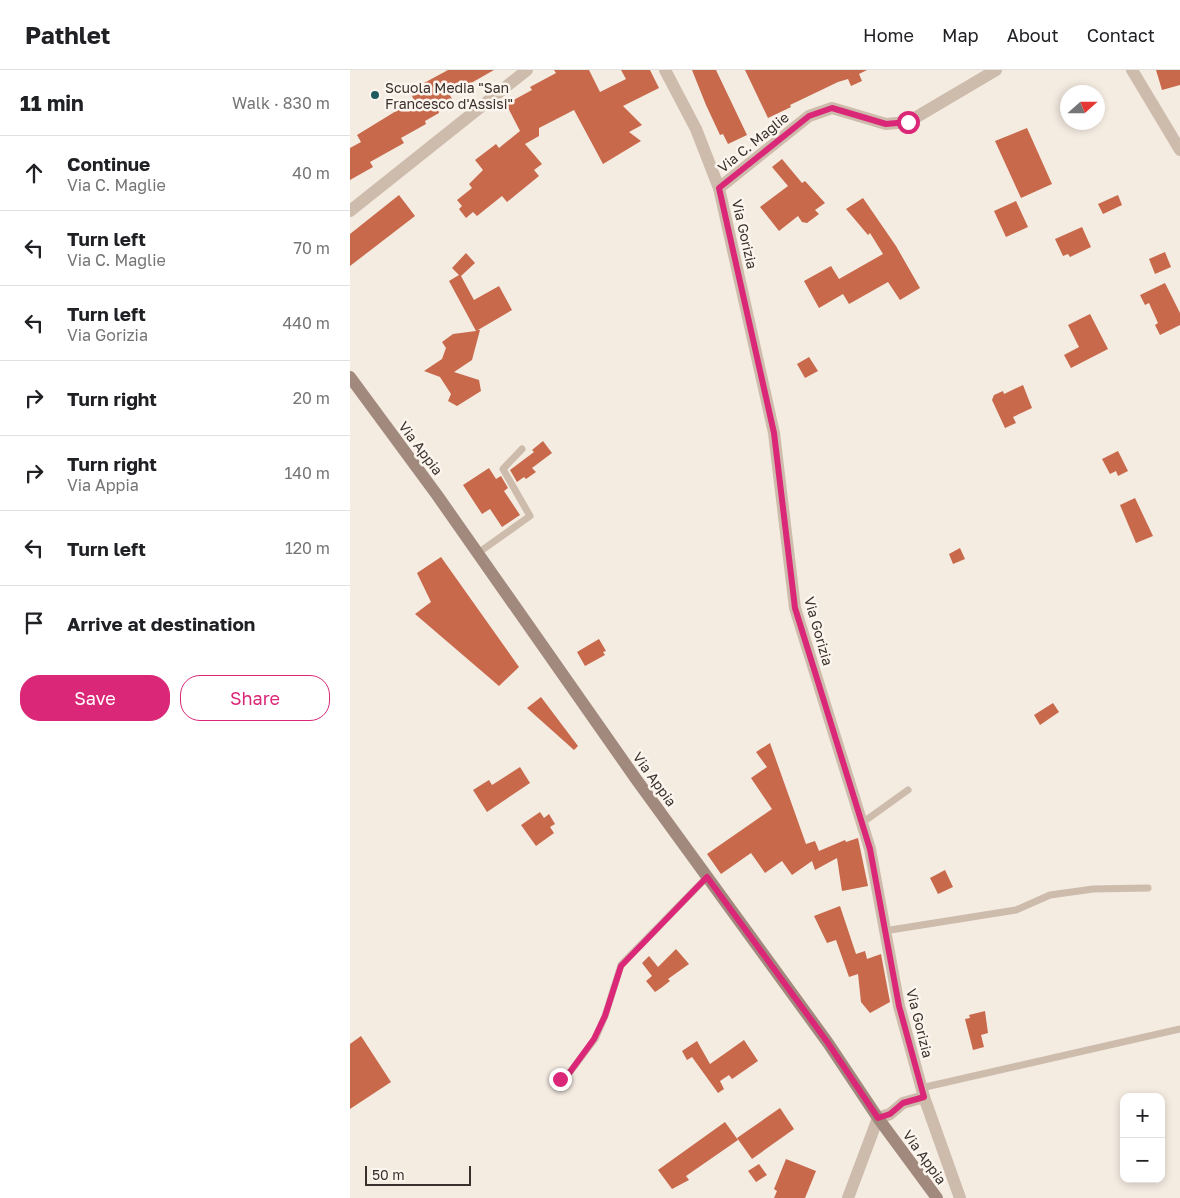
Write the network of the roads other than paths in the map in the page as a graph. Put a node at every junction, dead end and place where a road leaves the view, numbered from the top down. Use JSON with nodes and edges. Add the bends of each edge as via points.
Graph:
{"nodes":[{"id":1,"x":527,"y":70,"type":"edge"},
{"id":2,"x":665,"y":70,"type":"edge"},
{"id":3,"x":996,"y":70,"type":"edge"},
{"id":4,"x":1132,"y":70,"type":"edge"},
{"id":5,"x":1180,"y":150,"type":"edge"},
{"id":6,"x":719,"y":188,"type":"junction"},
{"id":7,"x":350,"y":211,"type":"edge"},
{"id":8,"x":350,"y":377,"type":"edge"},
{"id":9,"x":522,"y":449,"type":"dead end"},
{"id":10,"x":478,"y":553,"type":"junction"},
{"id":11,"x":908,"y":790,"type":"dead end"},
{"id":12,"x":862,"y":823,"type":"junction"},
{"id":13,"x":707,"y":877,"type":"junction"},
{"id":14,"x":1148,"y":888,"type":"dead end"},
{"id":15,"x":884,"y":932,"type":"junction"},
{"id":16,"x":1180,"y":1028,"type":"edge"},
{"id":17,"x":557,"y":1082,"type":"dead end"},
{"id":18,"x":923,"y":1092,"type":"junction"},
{"id":19,"x":878,"y":1118,"type":"junction"},
{"id":20,"x":848,"y":1198,"type":"edge"},
{"id":21,"x":937,"y":1198,"type":"edge"},
{"id":22,"x":960,"y":1198,"type":"edge"}],
"edges":[{"from":1,"to":7,"type":"street"},
{"from":2,"to":6,"type":"street","name":"Via Gorizia","via":[[696,129]]},
{"from":3,"to":6,"type":"street","name":"Via C. Maglie","via":[[908,122],[886,124],[832,108],[809,116]]},
{"from":4,"to":5,"type":"street"},
{"from":6,"to":12,"type":"street","name":"Via Gorizia","via":[[774,433],[795,608]]},
{"from":8,"to":10,"type":"main road","name":"Via Appia"},
{"from":9,"to":10,"type":"lane","via":[[503,469],[530,516]]},
{"from":10,"to":13,"type":"main road","name":"Via Appia"},
{"from":11,"to":12,"type":"lane"},
{"from":12,"to":15,"type":"street","name":"Via Gorizia","via":[[870,849]]},
{"from":13,"to":17,"type":"lane","via":[[621,966],[594,1039],[570,1072]]},
{"from":13,"to":19,"type":"main road","name":"Via Appia","via":[[828,1043]]},
{"from":14,"to":15,"type":"lane","via":[[1093,889],[1050,895],[1016,910]]},
{"from":15,"to":18,"type":"street","name":"Via Gorizia","via":[[899,1006]]},
{"from":16,"to":18,"type":"lane"},
{"from":18,"to":19,"type":"street","via":[[890,1114]]},
{"from":18,"to":22,"type":"street","name":"Via Gorizia"},
{"from":19,"to":20,"type":"street"},
{"from":19,"to":21,"type":"main road","name":"Via Appia"}]}
